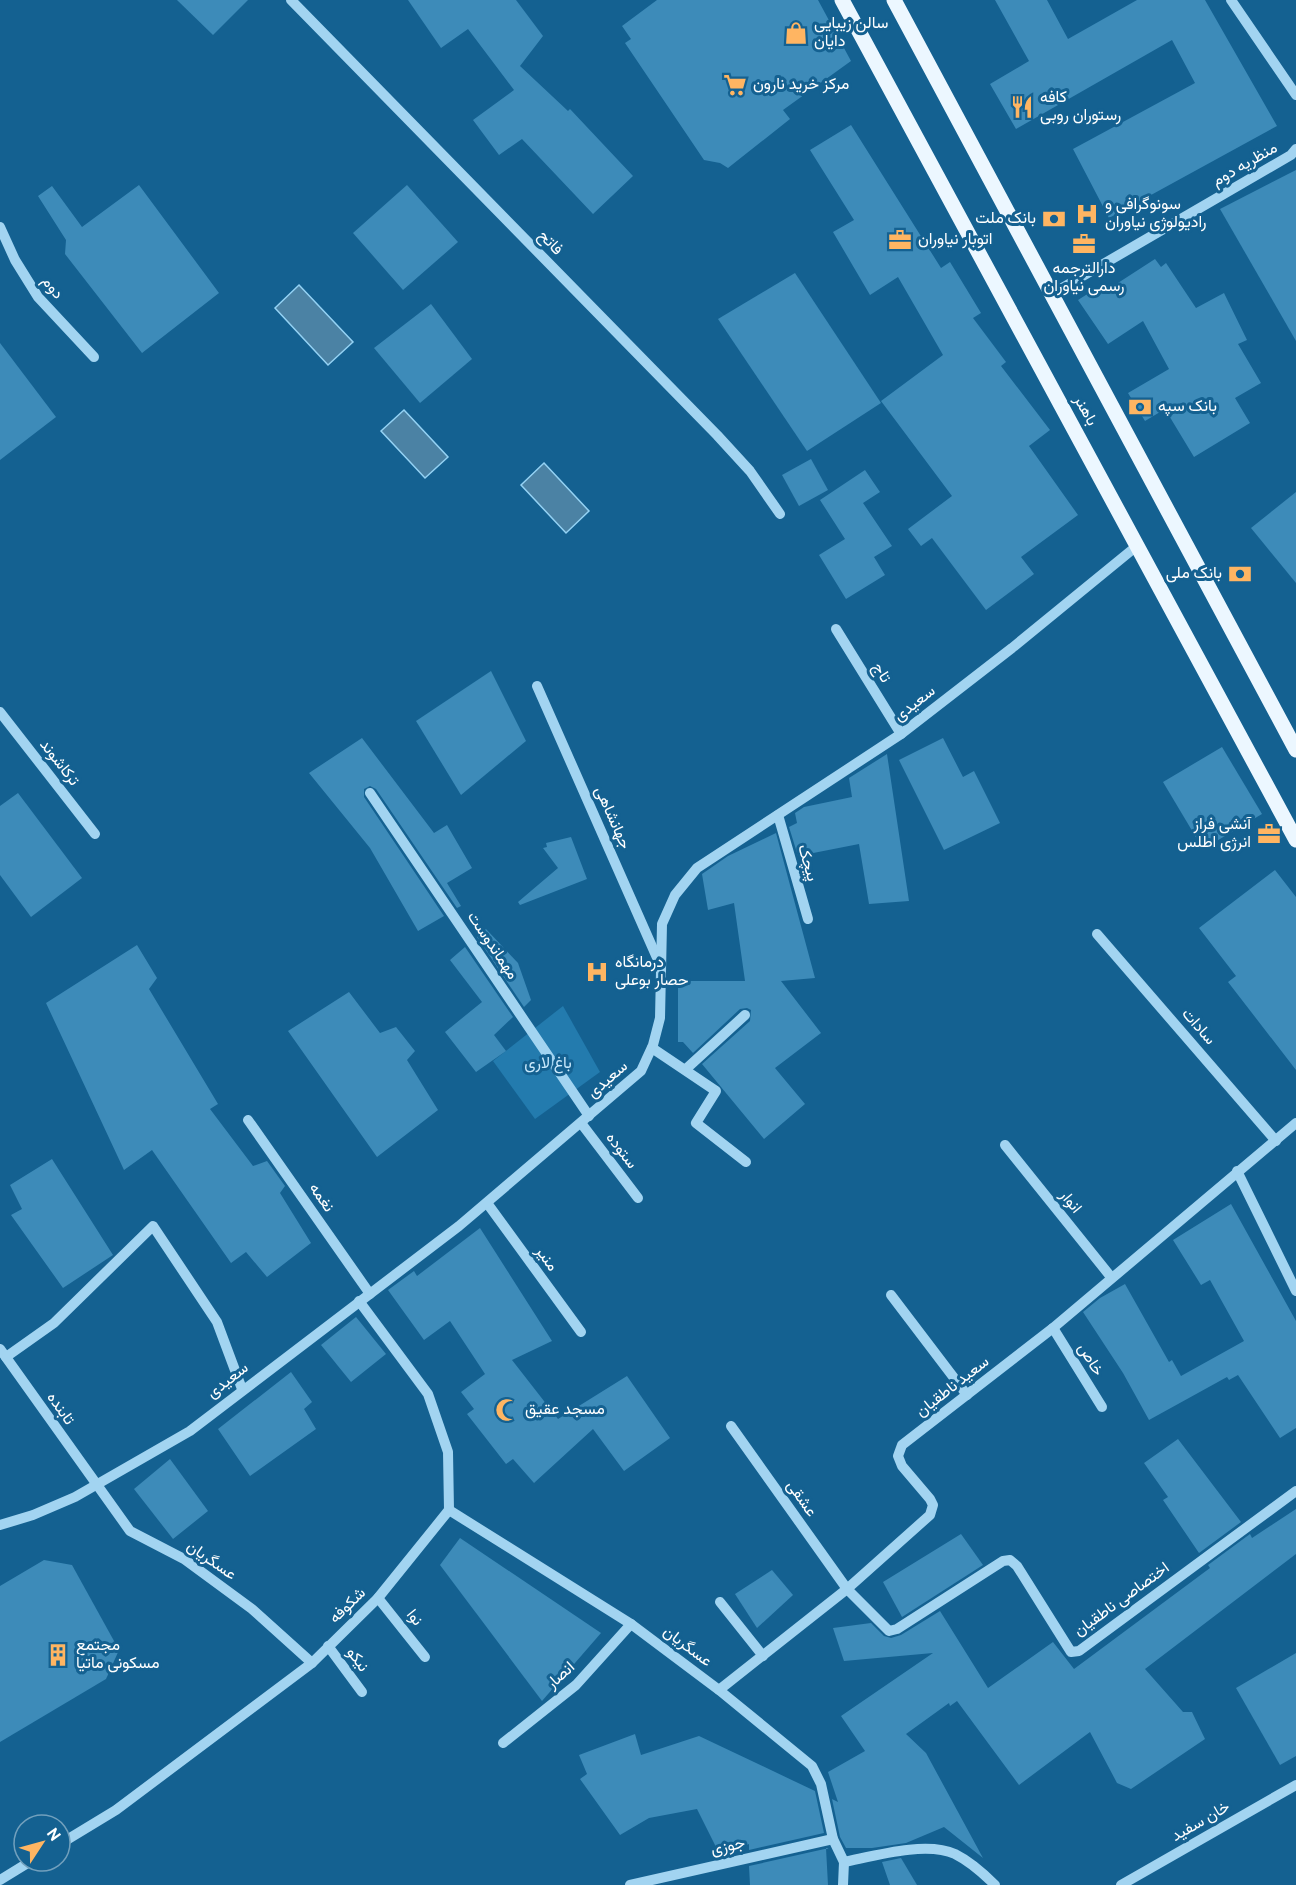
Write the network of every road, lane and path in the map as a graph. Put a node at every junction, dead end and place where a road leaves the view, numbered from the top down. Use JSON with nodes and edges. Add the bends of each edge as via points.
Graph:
{"nodes":[{"id":1,"x":291,"y":0,"type":"edge"},
{"id":2,"x":842,"y":0,"type":"edge"},
{"id":3,"x":894,"y":0,"type":"edge"},
{"id":4,"x":1231,"y":0,"type":"edge"},
{"id":5,"x":1296,"y":96,"type":"edge"},
{"id":6,"x":1294,"y":156,"type":"edge"},
{"id":7,"x":0,"y":227,"type":"edge"},
{"id":8,"x":1050,"y":295,"type":"junction"},
{"id":9,"x":94,"y":357,"type":"dead end"},
{"id":10,"x":780,"y":514,"type":"dead end"},
{"id":11,"x":1138,"y":545,"type":"junction"},
{"id":12,"x":836,"y":629,"type":"dead end"},
{"id":13,"x":537,"y":686,"type":"dead end"},
{"id":14,"x":1,"y":716,"type":"edge"},
{"id":15,"x":901,"y":734,"type":"junction"},
{"id":16,"x":1296,"y":750,"type":"edge"},
{"id":17,"x":370,"y":793,"type":"dead end"},
{"id":18,"x":778,"y":815,"type":"junction"},
{"id":19,"x":95,"y":834,"type":"dead end"},
{"id":20,"x":1296,"y":840,"type":"edge"},
{"id":21,"x":808,"y":919,"type":"dead end"},
{"id":22,"x":1097,"y":934,"type":"dead end"},
{"id":23,"x":659,"y":963,"type":"junction"},
{"id":24,"x":745,"y":1015,"type":"dead end"},
{"id":25,"x":652,"y":1048,"type":"junction"},
{"id":26,"x":686,"y":1069,"type":"junction"},
{"id":27,"x":248,"y":1120,"type":"dead end"},
{"id":28,"x":585,"y":1120,"type":"junction"},
{"id":29,"x":1296,"y":1123,"type":"edge"},
{"id":30,"x":1276,"y":1141,"type":"junction"},
{"id":31,"x":1005,"y":1145,"type":"dead end"},
{"id":32,"x":746,"y":1162,"type":"dead end"},
{"id":33,"x":1237,"y":1171,"type":"junction"},
{"id":34,"x":638,"y":1198,"type":"dead end"},
{"id":35,"x":487,"y":1203,"type":"junction"},
{"id":36,"x":1111,"y":1277,"type":"junction"},
{"id":37,"x":1296,"y":1291,"type":"edge"},
{"id":38,"x":370,"y":1293,"type":"junction"},
{"id":39,"x":891,"y":1295,"type":"dead end"},
{"id":40,"x":359,"y":1301,"type":"junction"},
{"id":41,"x":1053,"y":1328,"type":"junction"},
{"id":42,"x":581,"y":1332,"type":"dead end"},
{"id":43,"x":3,"y":1353,"type":"edge"},
{"id":44,"x":242,"y":1389,"type":"junction"},
{"id":45,"x":967,"y":1395,"type":"junction"},
{"id":46,"x":1102,"y":1407,"type":"dead end"},
{"id":47,"x":731,"y":1426,"type":"dead end"},
{"id":48,"x":96,"y":1486,"type":"junction"},
{"id":49,"x":1296,"y":1491,"type":"edge"},
{"id":50,"x":449,"y":1510,"type":"junction"},
{"id":51,"x":0,"y":1525,"type":"edge"},
{"id":52,"x":847,"y":1589,"type":"junction"},
{"id":53,"x":378,"y":1598,"type":"junction"},
{"id":54,"x":720,"y":1602,"type":"dead end"},
{"id":55,"x":631,"y":1624,"type":"junction"},
{"id":56,"x":328,"y":1646,"type":"junction"},
{"id":57,"x":763,"y":1656,"type":"junction"},
{"id":58,"x":426,"y":1657,"type":"dead end"},
{"id":59,"x":312,"y":1663,"type":"junction"},
{"id":60,"x":719,"y":1690,"type":"junction"},
{"id":61,"x":362,"y":1692,"type":"dead end"},
{"id":62,"x":503,"y":1743,"type":"dead end"},
{"id":63,"x":1296,"y":1785,"type":"edge"},
{"id":64,"x":72,"y":1837,"type":"edge"},
{"id":65,"x":833,"y":1839,"type":"junction"},
{"id":66,"x":844,"y":1862,"type":"junction"},
{"id":67,"x":630,"y":1885,"type":"edge"},
{"id":68,"x":843,"y":1885,"type":"edge"},
{"id":69,"x":995,"y":1885,"type":"edge"},
{"id":70,"x":1121,"y":1885,"type":"edge"}],
"edges":[{"from":1,"to":10,"type":"street","name":"فاتح","via":[[717,435],[750,471]]},
{"from":2,"to":11,"type":"main road","name":"باهنر"},
{"from":3,"to":8,"type":"main road","name":"باهنر"},
{"from":4,"to":5,"type":"street"},
{"from":6,"to":8,"type":"street","name":"منظریه دوم"},
{"from":7,"to":9,"type":"street","name":"دوم","via":[[38,297]]},
{"from":8,"to":16,"type":"main road","name":"باهنر"},
{"from":11,"to":15,"type":"street","name":"سعیدی"},
{"from":11,"to":20,"type":"main road","name":"باهنر"},
{"from":12,"to":15,"type":"street","name":"تاج"},
{"from":13,"to":23,"type":"street","name":"جهانشاهی"},
{"from":14,"to":19,"type":"street","name":"ترکاشوند"},
{"from":15,"to":18,"type":"street","name":"سعیدی"},
{"from":17,"to":28,"type":"street","name":"مهماندوست"},
{"from":18,"to":21,"type":"street","name":"پیچک"},
{"from":18,"to":23,"type":"street","name":"سعیدی","via":[[698,868],[675,895],[662,924]]},
{"from":22,"to":30,"type":"street","name":"سادات"},
{"from":23,"to":25,"type":"street","name":"سعیدی","via":[[660,1018]]},
{"from":24,"to":26,"type":"street"},
{"from":25,"to":26,"type":"street"},
{"from":25,"to":28,"type":"street","name":"سعیدی","via":[[640,1071]]},
{"from":26,"to":32,"type":"street","via":[[716,1091],[696,1123]]},
{"from":27,"to":38,"type":"street","name":"نغمه"},
{"from":28,"to":34,"type":"street","name":"ستوده"},
{"from":28,"to":35,"type":"street","name":"سعیدی"},
{"from":29,"to":30,"type":"street","name":"سعید ناطقیان"},
{"from":30,"to":33,"type":"street","name":"سعید ناطقیان"},
{"from":31,"to":36,"type":"street","name":"انوار"},
{"from":33,"to":36,"type":"street","name":"سعید ناطقیان"},
{"from":33,"to":37,"type":"street"},
{"from":35,"to":38,"type":"street","name":"سعیدی"},
{"from":35,"to":42,"type":"street","name":"منیر"},
{"from":36,"to":41,"type":"street","name":"سعید ناطقیان"},
{"from":38,"to":40,"type":"street","name":"سعیدی"},
{"from":39,"to":45,"type":"street"},
{"from":40,"to":44,"type":"street","name":"سعیدی"},
{"from":40,"to":50,"type":"street","via":[[428,1394],[448,1452]]},
{"from":41,"to":45,"type":"street","name":"سعید ناطقیان"},
{"from":41,"to":46,"type":"street","name":"خاص"},
{"from":43,"to":44,"type":"street","via":[[64,1313],[153,1226],[217,1322]]},
{"from":43,"to":48,"type":"street","name":"تابنده"},
{"from":44,"to":48,"type":"street","name":"سعیدی","via":[[190,1431]]},
{"from":45,"to":52,"type":"street","name":"سعید ناطقیان","via":[[902,1445],[898,1456],[930,1499],[930,1515]]},
{"from":47,"to":52,"type":"street","name":"عشقی"},
{"from":48,"to":51,"type":"street","name":"سعیدی","via":[[33,1515]]},
{"from":48,"to":59,"type":"street","name":"عسگریان","via":[[130,1531],[184,1559],[252,1609]]},
{"from":49,"to":52,"type":"street","name":"اختصاصی ناطقیان","via":[[1079,1651],[1071,1652],[1010,1560],[889,1632]]},
{"from":50,"to":53,"type":"street","name":"شکوفه"},
{"from":50,"to":55,"type":"street","name":"عسگریان"},
{"from":52,"to":57,"type":"street","name":"سعید ناطقیان"},
{"from":53,"to":56,"type":"street","name":"شکوفه"},
{"from":53,"to":58,"type":"street","name":"نوا"},
{"from":54,"to":57,"type":"street"},
{"from":55,"to":60,"type":"street","name":"عسگریان"},
{"from":55,"to":62,"type":"street","name":"انصار","via":[[576,1686]]},
{"from":56,"to":59,"type":"street","name":"شکوفه"},
{"from":56,"to":61,"type":"street","name":"نیکو"},
{"from":57,"to":60,"type":"street","name":"سعید ناطقیان"},
{"from":59,"to":64,"type":"street","name":"شکوفه","via":[[116,1810]]},
{"from":60,"to":65,"type":"street","name":"عسگریان","via":[[812,1766],[821,1784]]},
{"from":63,"to":70,"type":"street","name":"خان سفید"},
{"from":65,"to":66,"type":"street","name":"عسگریان"},
{"from":65,"to":67,"type":"street","name":"جوزی"},
{"from":66,"to":68,"type":"street"},
{"from":66,"to":69,"type":"street","via":[[933,1849],[955,1854]]}]}
